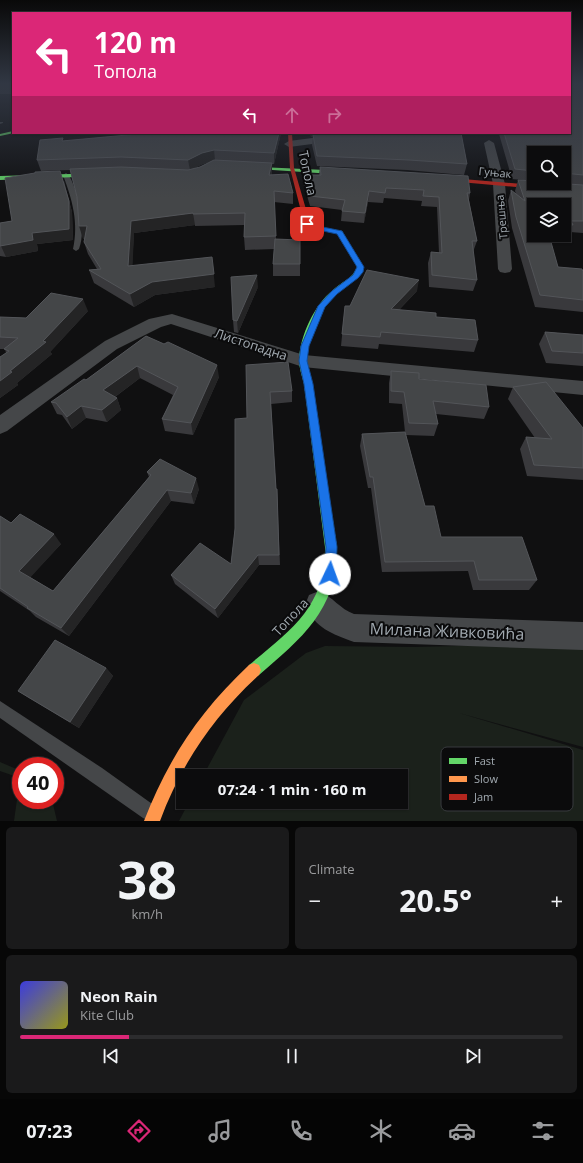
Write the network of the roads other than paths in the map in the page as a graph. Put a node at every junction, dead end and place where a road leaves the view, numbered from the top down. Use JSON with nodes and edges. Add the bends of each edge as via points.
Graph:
{"nodes":[{"id":1,"x":12,"y":132,"type":"edge"},
{"id":2,"x":290,"y":134,"type":"edge"},
{"id":3,"x":366,"y":134,"type":"edge"},
{"id":4,"x":1,"y":135,"type":"edge"},
{"id":5,"x":489,"y":143,"type":"dead end"},
{"id":6,"x":289,"y":144,"type":"junction"},
{"id":7,"x":230,"y":166,"type":"edge"},
{"id":8,"x":292,"y":170,"type":"junction"},
{"id":9,"x":359,"y":173,"type":"edge"},
{"id":10,"x":109,"y":174,"type":"edge"},
{"id":11,"x":66,"y":175,"type":"junction"},
{"id":12,"x":0,"y":178,"type":"edge"},
{"id":13,"x":430,"y":178,"type":"edge"},
{"id":14,"x":498,"y":184,"type":"junction"},
{"id":15,"x":583,"y":191,"type":"edge"},
{"id":16,"x":76,"y":249,"type":"dead end"},
{"id":17,"x":505,"y":269,"type":"dead end"},
{"id":18,"x":303,"y":361,"type":"junction"},
{"id":19,"x":583,"y":388,"type":"edge"},
{"id":20,"x":0,"y":426,"type":"edge"},
{"id":21,"x":319,"y":605,"type":"junction"},
{"id":22,"x":583,"y":636,"type":"edge"},
{"id":23,"x":0,"y":709,"type":"edge"},
{"id":24,"x":153,"y":818,"type":"edge"}],
"edges":[{"from":1,"to":4,"type":"street"},
{"from":2,"to":6,"type":"street","name":"Топола"},
{"from":3,"to":6,"type":"street"},
{"from":5,"to":14,"type":"street","name":"Трешња"},
{"from":6,"to":8,"type":"street","name":"Топола"},
{"from":7,"to":8,"type":"street"},
{"from":8,"to":9,"type":"street"},
{"from":8,"to":18,"type":"street","name":"Топола","via":[[307,224],[340,232],[360,267],[356,276],[334,292],[321,306],[305,346]]},
{"from":10,"to":11,"type":"street"},
{"from":11,"to":12,"type":"street"},
{"from":11,"to":16,"type":"lane","via":[[76,201],[80,237]]},
{"from":13,"to":14,"type":"street","name":"Гуњак"},
{"from":14,"to":15,"type":"street","name":"Гуњак"},
{"from":14,"to":17,"type":"street","name":"Трешња"},
{"from":18,"to":19,"type":"street","name":"Листопадна"},
{"from":18,"to":20,"type":"street","name":"Листопадна","via":[[172,319],[166,320],[111,345]]},
{"from":18,"to":21,"type":"street","name":"Топола","via":[[331,547],[330,574]]},
{"from":21,"to":22,"type":"street","name":"Милана Живковића","via":[[335,621],[354,628]]},
{"from":21,"to":24,"type":"street","name":"Топола","via":[[305,624],[211,713],[191,740],[172,773]]},
{"from":23,"to":24,"type":"lane","via":[[96,774]]}]}
